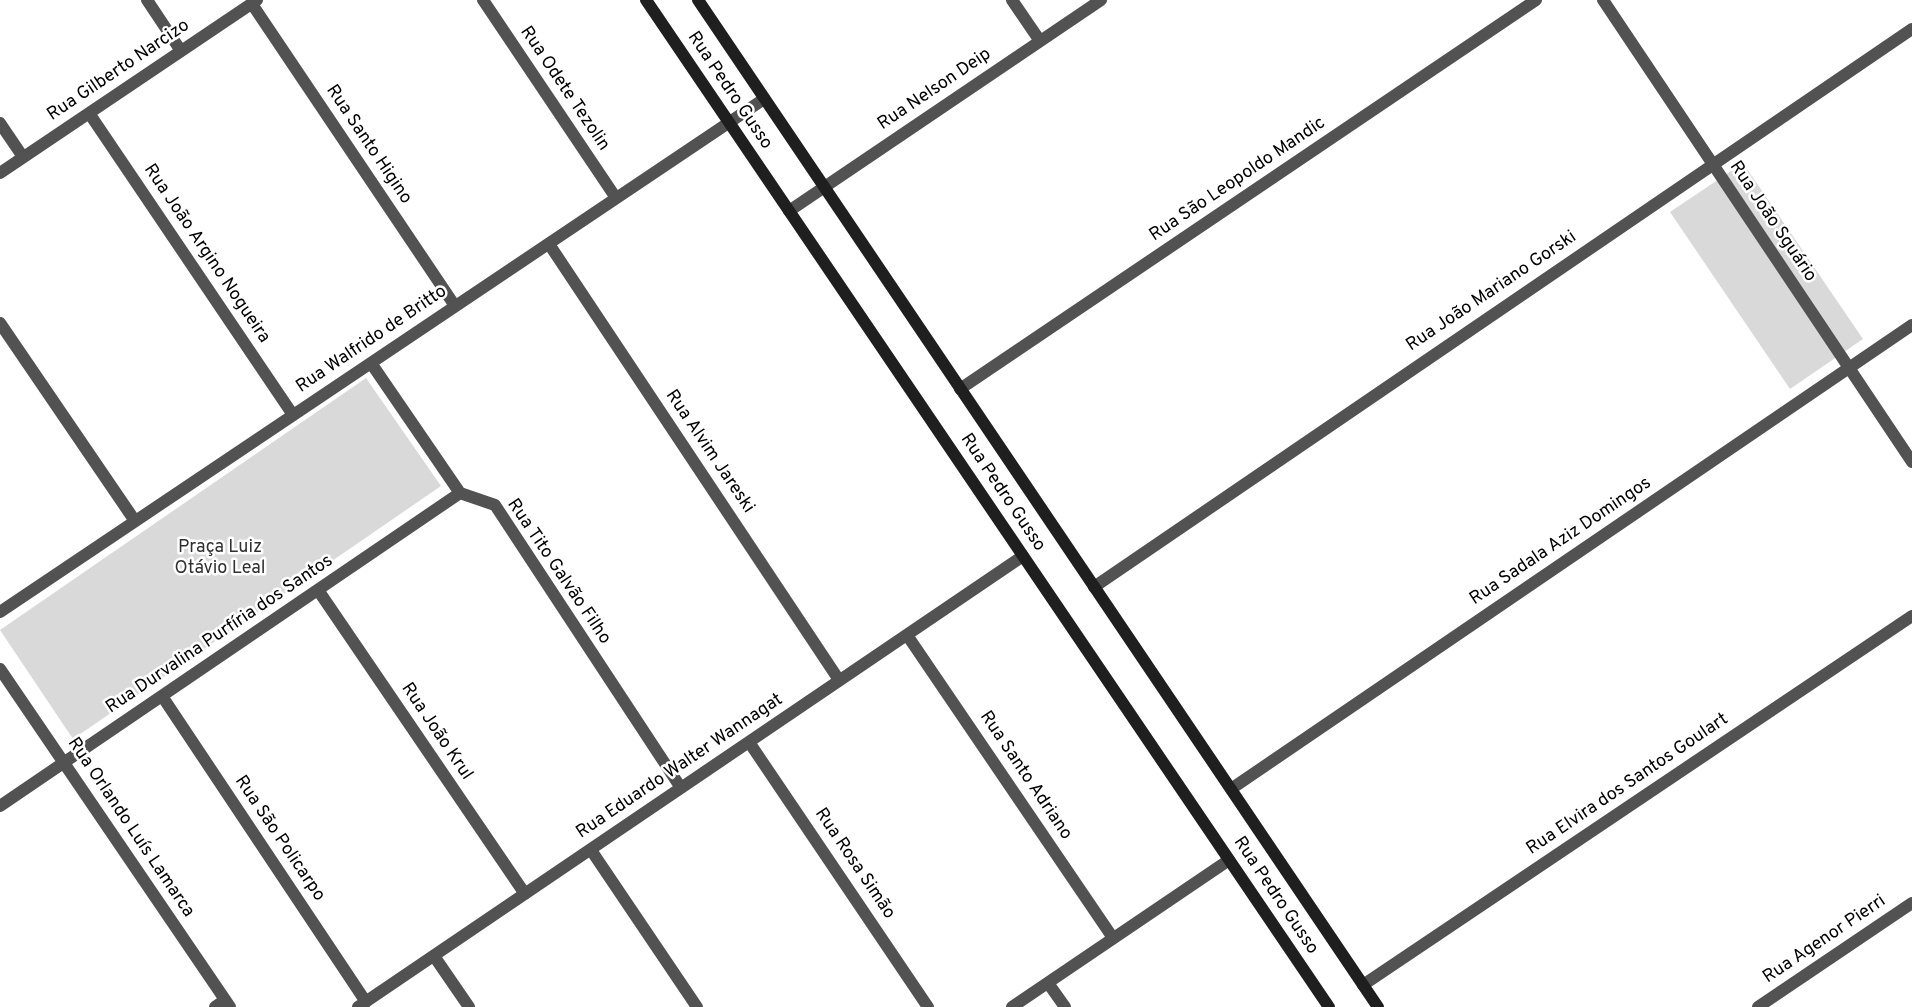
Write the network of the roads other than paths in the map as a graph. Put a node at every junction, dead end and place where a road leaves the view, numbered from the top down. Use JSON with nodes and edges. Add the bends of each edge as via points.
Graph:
{"nodes":[{"id":1,"x":147,"y":0,"type":"edge"},
{"id":2,"x":483,"y":0,"type":"edge"},
{"id":3,"x":645,"y":0,"type":"edge"},
{"id":4,"x":698,"y":0,"type":"edge"},
{"id":5,"x":1012,"y":0,"type":"edge"},
{"id":6,"x":1101,"y":0,"type":"edge"},
{"id":7,"x":1536,"y":0,"type":"edge"},
{"id":8,"x":1603,"y":0,"type":"edge"},
{"id":9,"x":255,"y":2,"type":"edge"},
{"id":10,"x":1912,"y":29,"type":"edge"},
{"id":11,"x":1040,"y":41,"type":"junction"},
{"id":12,"x":181,"y":51,"type":"junction"},
{"id":13,"x":764,"y":99,"type":"junction"},
{"id":14,"x":89,"y":113,"type":"junction"},
{"id":15,"x":0,"y":123,"type":"edge"},
{"id":16,"x":729,"y":123,"type":"junction"},
{"id":17,"x":23,"y":157,"type":"junction"},
{"id":18,"x":1711,"y":164,"type":"junction"},
{"id":19,"x":0,"y":173,"type":"edge"},
{"id":20,"x":824,"y":187,"type":"junction"},
{"id":21,"x":616,"y":198,"type":"junction"},
{"id":22,"x":789,"y":211,"type":"junction"},
{"id":23,"x":549,"y":244,"type":"junction"},
{"id":24,"x":455,"y":306,"type":"junction"},
{"id":25,"x":0,"y":323,"type":"edge"},
{"id":26,"x":1912,"y":325,"type":"edge"},
{"id":27,"x":371,"y":363,"type":"junction"},
{"id":28,"x":1849,"y":368,"type":"junction"},
{"id":29,"x":960,"y":389,"type":"junction"},
{"id":30,"x":293,"y":415,"type":"junction"},
{"id":31,"x":1912,"y":462,"type":"edge"},
{"id":32,"x":460,"y":493,"type":"junction"},
{"id":33,"x":135,"y":522,"type":"junction"},
{"id":34,"x":1023,"y":556,"type":"junction"},
{"id":35,"x":1094,"y":586,"type":"junction"},
{"id":36,"x":318,"y":590,"type":"junction"},
{"id":37,"x":0,"y":612,"type":"edge"},
{"id":38,"x":1912,"y":616,"type":"edge"},
{"id":39,"x":907,"y":635,"type":"junction"},
{"id":40,"x":0,"y":669,"type":"edge"},
{"id":41,"x":839,"y":680,"type":"junction"},
{"id":42,"x":162,"y":696,"type":"junction"},
{"id":43,"x":749,"y":742,"type":"junction"},
{"id":44,"x":64,"y":763,"type":"junction"},
{"id":45,"x":681,"y":788,"type":"junction"},
{"id":46,"x":1231,"y":789,"type":"junction"},
{"id":47,"x":0,"y":806,"type":"edge"},
{"id":48,"x":591,"y":850,"type":"junction"},
{"id":49,"x":1229,"y":860,"type":"junction"},
{"id":50,"x":525,"y":894,"type":"junction"},
{"id":51,"x":1912,"y":903,"type":"edge"},
{"id":52,"x":1113,"y":938,"type":"junction"},
{"id":53,"x":434,"y":956,"type":"junction"},
{"id":54,"x":1048,"y":983,"type":"junction"},
{"id":55,"x":1363,"y":985,"type":"junction"},
{"id":56,"x":362,"y":1004,"type":"edge"},
{"id":57,"x":224,"y":1005,"type":"edge"},
{"id":58,"x":469,"y":1007,"type":"edge"},
{"id":59,"x":697,"y":1007,"type":"edge"},
{"id":60,"x":928,"y":1007,"type":"edge"},
{"id":61,"x":1012,"y":1007,"type":"edge"},
{"id":62,"x":1065,"y":1007,"type":"edge"},
{"id":63,"x":1329,"y":1007,"type":"edge"},
{"id":64,"x":1378,"y":1007,"type":"edge"},
{"id":65,"x":1758,"y":1007,"type":"edge"}],
"edges":[{"from":1,"to":12,"type":"street"},
{"from":2,"to":21,"type":"street","name":"Rua Odete Tezolin"},
{"from":3,"to":16,"type":"main road","name":"Rua Pedro Gusso"},
{"from":4,"to":13,"type":"main road","name":"Rua Pedro Gusso"},
{"from":5,"to":11,"type":"street"},
{"from":6,"to":11,"type":"street","name":"Rua Nelson Deip"},
{"from":7,"to":29,"type":"street","name":"Rua São Leopoldo Mandic"},
{"from":8,"to":18,"type":"street","name":"Rua João Sguário"},
{"from":9,"to":12,"type":"street","name":"Rua Gilberto Narcizo"},
{"from":9,"to":24,"type":"street","name":"Rua Santo Higino"},
{"from":10,"to":18,"type":"street","name":"Rua João Mariano Gorski"},
{"from":11,"to":20,"type":"street","name":"Rua Nelson Deip"},
{"from":12,"to":14,"type":"street","name":"Rua Gilberto Narcizo"},
{"from":13,"to":16,"type":"street","name":"Rua Walfrido de Britto"},
{"from":13,"to":20,"type":"main road","name":"Rua Pedro Gusso"},
{"from":14,"to":17,"type":"street","name":"Rua Gilberto Narcizo"},
{"from":14,"to":30,"type":"street","name":"Rua João Argino Nogueira"},
{"from":15,"to":17,"type":"street"},
{"from":16,"to":21,"type":"street","name":"Rua Walfrido de Britto"},
{"from":16,"to":22,"type":"main road","name":"Rua Pedro Gusso"},
{"from":17,"to":19,"type":"street","name":"Rua Gilberto Narcizo"},
{"from":18,"to":28,"type":"street","name":"Rua João Sguário"},
{"from":18,"to":35,"type":"street","name":"Rua João Mariano Gorski"},
{"from":20,"to":22,"type":"street","name":"Rua Nelson Deip"},
{"from":20,"to":29,"type":"main road","name":"Rua Pedro Gusso"},
{"from":21,"to":23,"type":"street","name":"Rua Walfrido de Britto"},
{"from":22,"to":34,"type":"main road","name":"Rua Pedro Gusso"},
{"from":23,"to":24,"type":"street","name":"Rua Walfrido de Britto"},
{"from":23,"to":41,"type":"street","name":"Rua Alvim Jareski"},
{"from":24,"to":27,"type":"street","name":"Rua Walfrido de Britto"},
{"from":25,"to":33,"type":"street"},
{"from":26,"to":28,"type":"street","name":"Rua Sadala Aziz Domingos"},
{"from":27,"to":30,"type":"street","name":"Rua Walfrido de Britto"},
{"from":27,"to":32,"type":"street"},
{"from":28,"to":31,"type":"street","name":"Rua João Sguário"},
{"from":28,"to":46,"type":"street","name":"Rua Sadala Aziz Domingos"},
{"from":29,"to":35,"type":"main road","name":"Rua Pedro Gusso"},
{"from":30,"to":33,"type":"street","name":"Rua Walfrido de Britto"},
{"from":32,"to":36,"type":"street","name":"Rua Durvalina Purfíria dos Santos"},
{"from":32,"to":45,"type":"street","name":"Rua Tito Galvão Filho","via":[[495,505]]},
{"from":33,"to":37,"type":"street","name":"Rua Walfrido de Britto"},
{"from":34,"to":39,"type":"street","name":"Rua Eduardo Walter Wannagat"},
{"from":34,"to":49,"type":"main road","name":"Rua Pedro Gusso"},
{"from":35,"to":46,"type":"main road","name":"Rua Pedro Gusso"},
{"from":36,"to":42,"type":"street","name":"Rua Durvalina Purfíria dos Santos"},
{"from":36,"to":50,"type":"street","name":"Rua João Krul"},
{"from":38,"to":55,"type":"street","name":"Rua Elvira dos Santos Goulart"},
{"from":39,"to":41,"type":"street","name":"Rua Eduardo Walter Wannagat"},
{"from":39,"to":52,"type":"street","name":"Rua Santo Adriano"},
{"from":40,"to":44,"type":"street","name":"Rua Orlando Luís Lamarca"},
{"from":41,"to":43,"type":"street","name":"Rua Eduardo Walter Wannagat"},
{"from":42,"to":44,"type":"street","name":"Rua Durvalina Purfíria dos Santos"},
{"from":42,"to":56,"type":"street","name":"Rua São Policarpo"},
{"from":43,"to":45,"type":"street","name":"Rua Eduardo Walter Wannagat"},
{"from":43,"to":60,"type":"street","name":"Rua Rosa Simão"},
{"from":44,"to":47,"type":"street","name":"Rua Durvalina Purfíria dos Santos"},
{"from":44,"to":57,"type":"street","name":"Rua Orlando Luís Lamarca"},
{"from":45,"to":48,"type":"street","name":"Rua Eduardo Walter Wannagat"},
{"from":46,"to":55,"type":"main road","name":"Rua Pedro Gusso"},
{"from":48,"to":50,"type":"street","name":"Rua Eduardo Walter Wannagat"},
{"from":48,"to":59,"type":"street"},
{"from":49,"to":52,"type":"street"},
{"from":49,"to":63,"type":"main road","name":"Rua Pedro Gusso"},
{"from":50,"to":53,"type":"street","name":"Rua Eduardo Walter Wannagat"},
{"from":51,"to":65,"type":"street","name":"Rua Agenor Pierri"},
{"from":52,"to":54,"type":"street"},
{"from":53,"to":56,"type":"street","name":"Rua Eduardo Walter Wannagat"},
{"from":53,"to":58,"type":"street"},
{"from":54,"to":61,"type":"street"},
{"from":54,"to":62,"type":"street"},
{"from":55,"to":64,"type":"main road","name":"Rua Pedro Gusso"}]}
